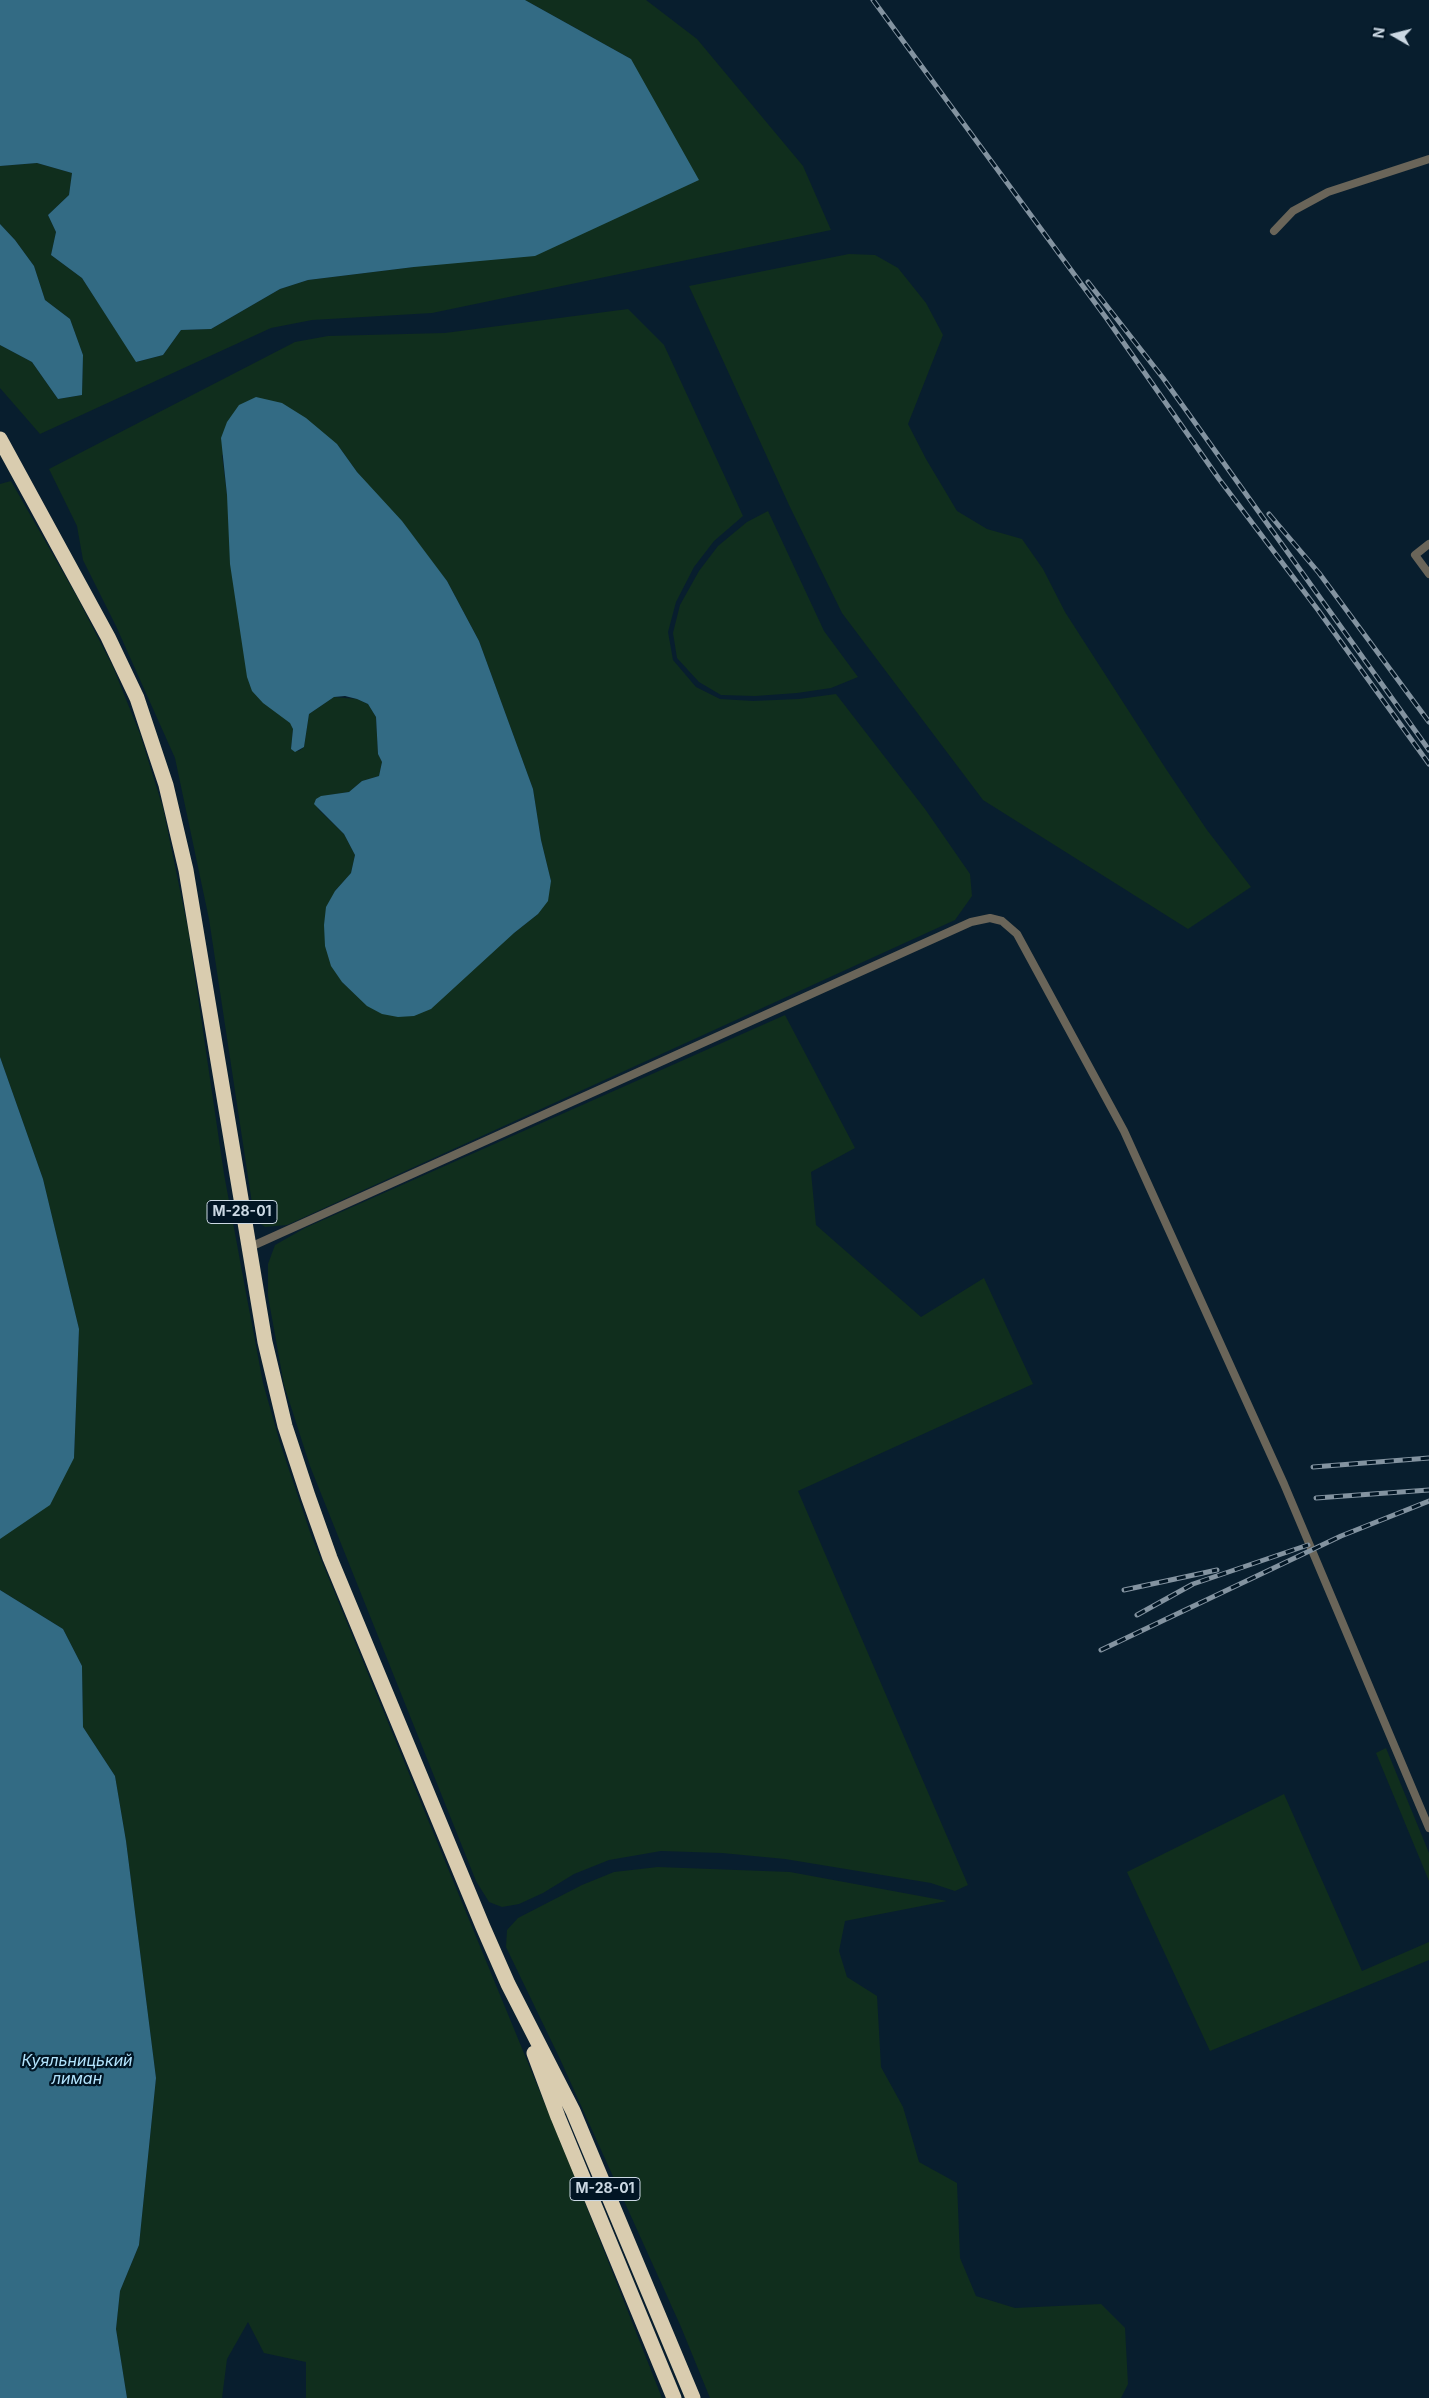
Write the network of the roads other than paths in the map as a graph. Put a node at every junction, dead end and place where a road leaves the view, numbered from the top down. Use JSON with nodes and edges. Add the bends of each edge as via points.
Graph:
{"nodes":[{"id":1,"x":1429,"y":159,"type":"edge"},
{"id":2,"x":1274,"y":231,"type":"dead end"},
{"id":3,"x":0,"y":439,"type":"edge"},
{"id":4,"x":1429,"y":544,"type":"edge"},
{"id":5,"x":1429,"y":574,"type":"edge"},
{"id":6,"x":248,"y":1248,"type":"junction"},
{"id":7,"x":1429,"y":1828,"type":"edge"},
{"id":8,"x":508,"y":1984,"type":"junction"},
{"id":9,"x":646,"y":2329,"type":"junction"},
{"id":10,"x":666,"y":2398,"type":"edge"},
{"id":11,"x":674,"y":2398,"type":"edge"},
{"id":12,"x":693,"y":2398,"type":"edge"}],
"edges":[{"from":1,"to":2,"type":"street","via":[[1328,192],[1293,212]]},
{"from":3,"to":6,"type":"highway","number":"М-28-01","via":[[108,637],[137,698],[164,777],[186,870]]},
{"from":4,"to":5,"type":"street","via":[[1415,555]]},
{"from":6,"to":7,"type":"street","via":[[971,922],[990,918],[1002,921],[1017,934],[1124,1131],[1284,1484]]},
{"from":6,"to":8,"type":"highway","number":"М-28-01","via":[[264,1342],[308,1496],[330,1558]]},
{"from":8,"to":9,"type":"highway","number":"М-28-01","via":[[558,2117]]},
{"from":8,"to":12,"type":"highway","number":"М-28-01","via":[[573,2111]]},
{"from":9,"to":10,"type":"highway"},
{"from":9,"to":11,"type":"highway","number":"М-28-01"}]}
